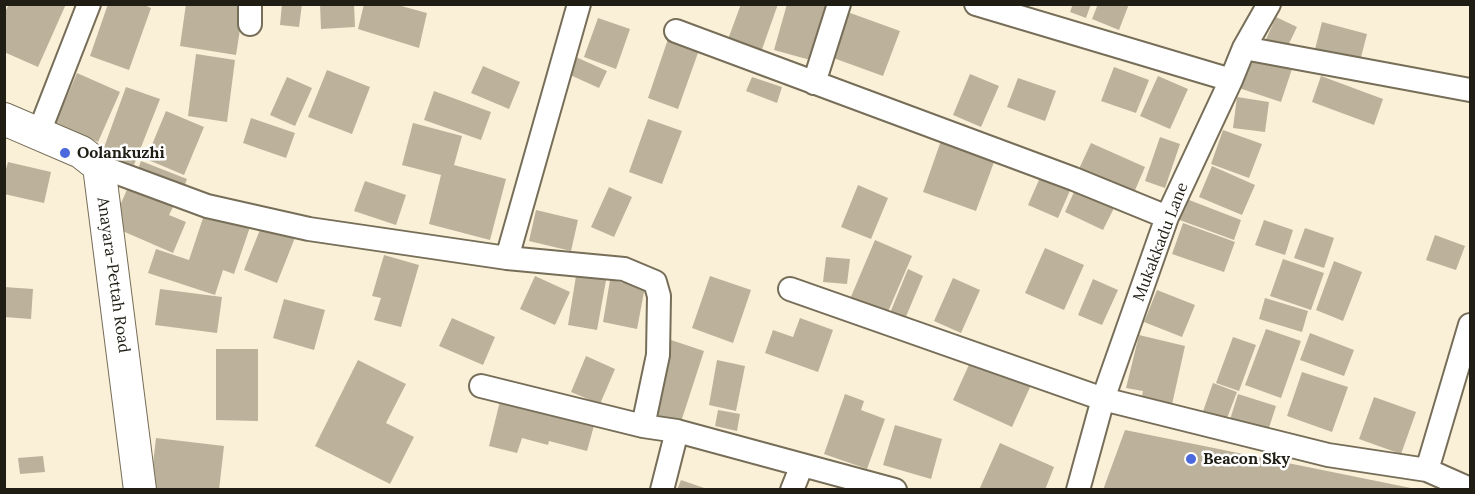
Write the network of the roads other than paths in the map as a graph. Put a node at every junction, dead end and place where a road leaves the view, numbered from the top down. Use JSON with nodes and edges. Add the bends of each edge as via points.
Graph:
{"nodes":[{"id":1,"x":89,"y":4,"type":"edge"},
{"id":2,"x":579,"y":4,"type":"edge"},
{"id":3,"x":839,"y":4,"type":"edge"},
{"id":4,"x":976,"y":4,"type":"edge"},
{"id":5,"x":1269,"y":4,"type":"edge"},
{"id":6,"x":676,"y":31,"type":"dead end"},
{"id":7,"x":1244,"y":48,"type":"junction"},
{"id":8,"x":1231,"y":80,"type":"junction"},
{"id":9,"x":814,"y":83,"type":"junction"},
{"id":10,"x":1470,"y":90,"type":"edge"},
{"id":11,"x":4,"y":119,"type":"edge"},
{"id":12,"x":38,"y":135,"type":"junction"},
{"id":13,"x":99,"y":166,"type":"junction"},
{"id":14,"x":1167,"y":217,"type":"junction"},
{"id":15,"x":507,"y":258,"type":"junction"},
{"id":16,"x":790,"y":290,"type":"dead end"},
{"id":17,"x":1470,"y":326,"type":"edge"},
{"id":18,"x":481,"y":386,"type":"dead end"},
{"id":19,"x":1103,"y":399,"type":"junction"},
{"id":20,"x":643,"y":426,"type":"junction"},
{"id":21,"x":677,"y":431,"type":"junction"},
{"id":22,"x":802,"y":465,"type":"junction"},
{"id":23,"x":1427,"y":471,"type":"junction"},
{"id":24,"x":140,"y":489,"type":"edge"},
{"id":25,"x":662,"y":489,"type":"edge"},
{"id":26,"x":792,"y":489,"type":"edge"},
{"id":27,"x":895,"y":489,"type":"edge"},
{"id":28,"x":1078,"y":489,"type":"edge"},
{"id":29,"x":1470,"y":489,"type":"edge"}],
"edges":[{"from":1,"to":12,"type":"street"},
{"from":2,"to":15,"type":"street"},
{"from":3,"to":9,"type":"street"},
{"from":4,"to":8,"type":"street"},
{"from":5,"to":7,"type":"street","name":"Mukakkadu Lane"},
{"from":6,"to":9,"type":"street"},
{"from":7,"to":8,"type":"street","name":"Mukakkadu Lane"},
{"from":7,"to":10,"type":"street"},
{"from":8,"to":14,"type":"street","name":"Mukakkadu Lane"},
{"from":9,"to":14,"type":"street"},
{"from":11,"to":12,"type":"main road"},
{"from":12,"to":13,"type":"main road","via":[[81,152]]},
{"from":13,"to":15,"type":"street","via":[[207,206],[309,229]]},
{"from":13,"to":24,"type":"main road","name":"Anayara-Pettah Road"},
{"from":14,"to":19,"type":"street","name":"Mukakkadu Lane"},
{"from":15,"to":20,"type":"street","via":[[624,270],[655,282],[659,296],[658,355]]},
{"from":16,"to":19,"type":"street"},
{"from":17,"to":23,"type":"street"},
{"from":18,"to":20,"type":"street"},
{"from":19,"to":23,"type":"street","via":[[1328,455]]},
{"from":19,"to":28,"type":"street","name":"Mukakkadu Lane"},
{"from":20,"to":21,"type":"street"},
{"from":21,"to":22,"type":"street"},
{"from":21,"to":25,"type":"street"},
{"from":22,"to":26,"type":"street"},
{"from":22,"to":27,"type":"street"},
{"from":23,"to":29,"type":"street"}]}
